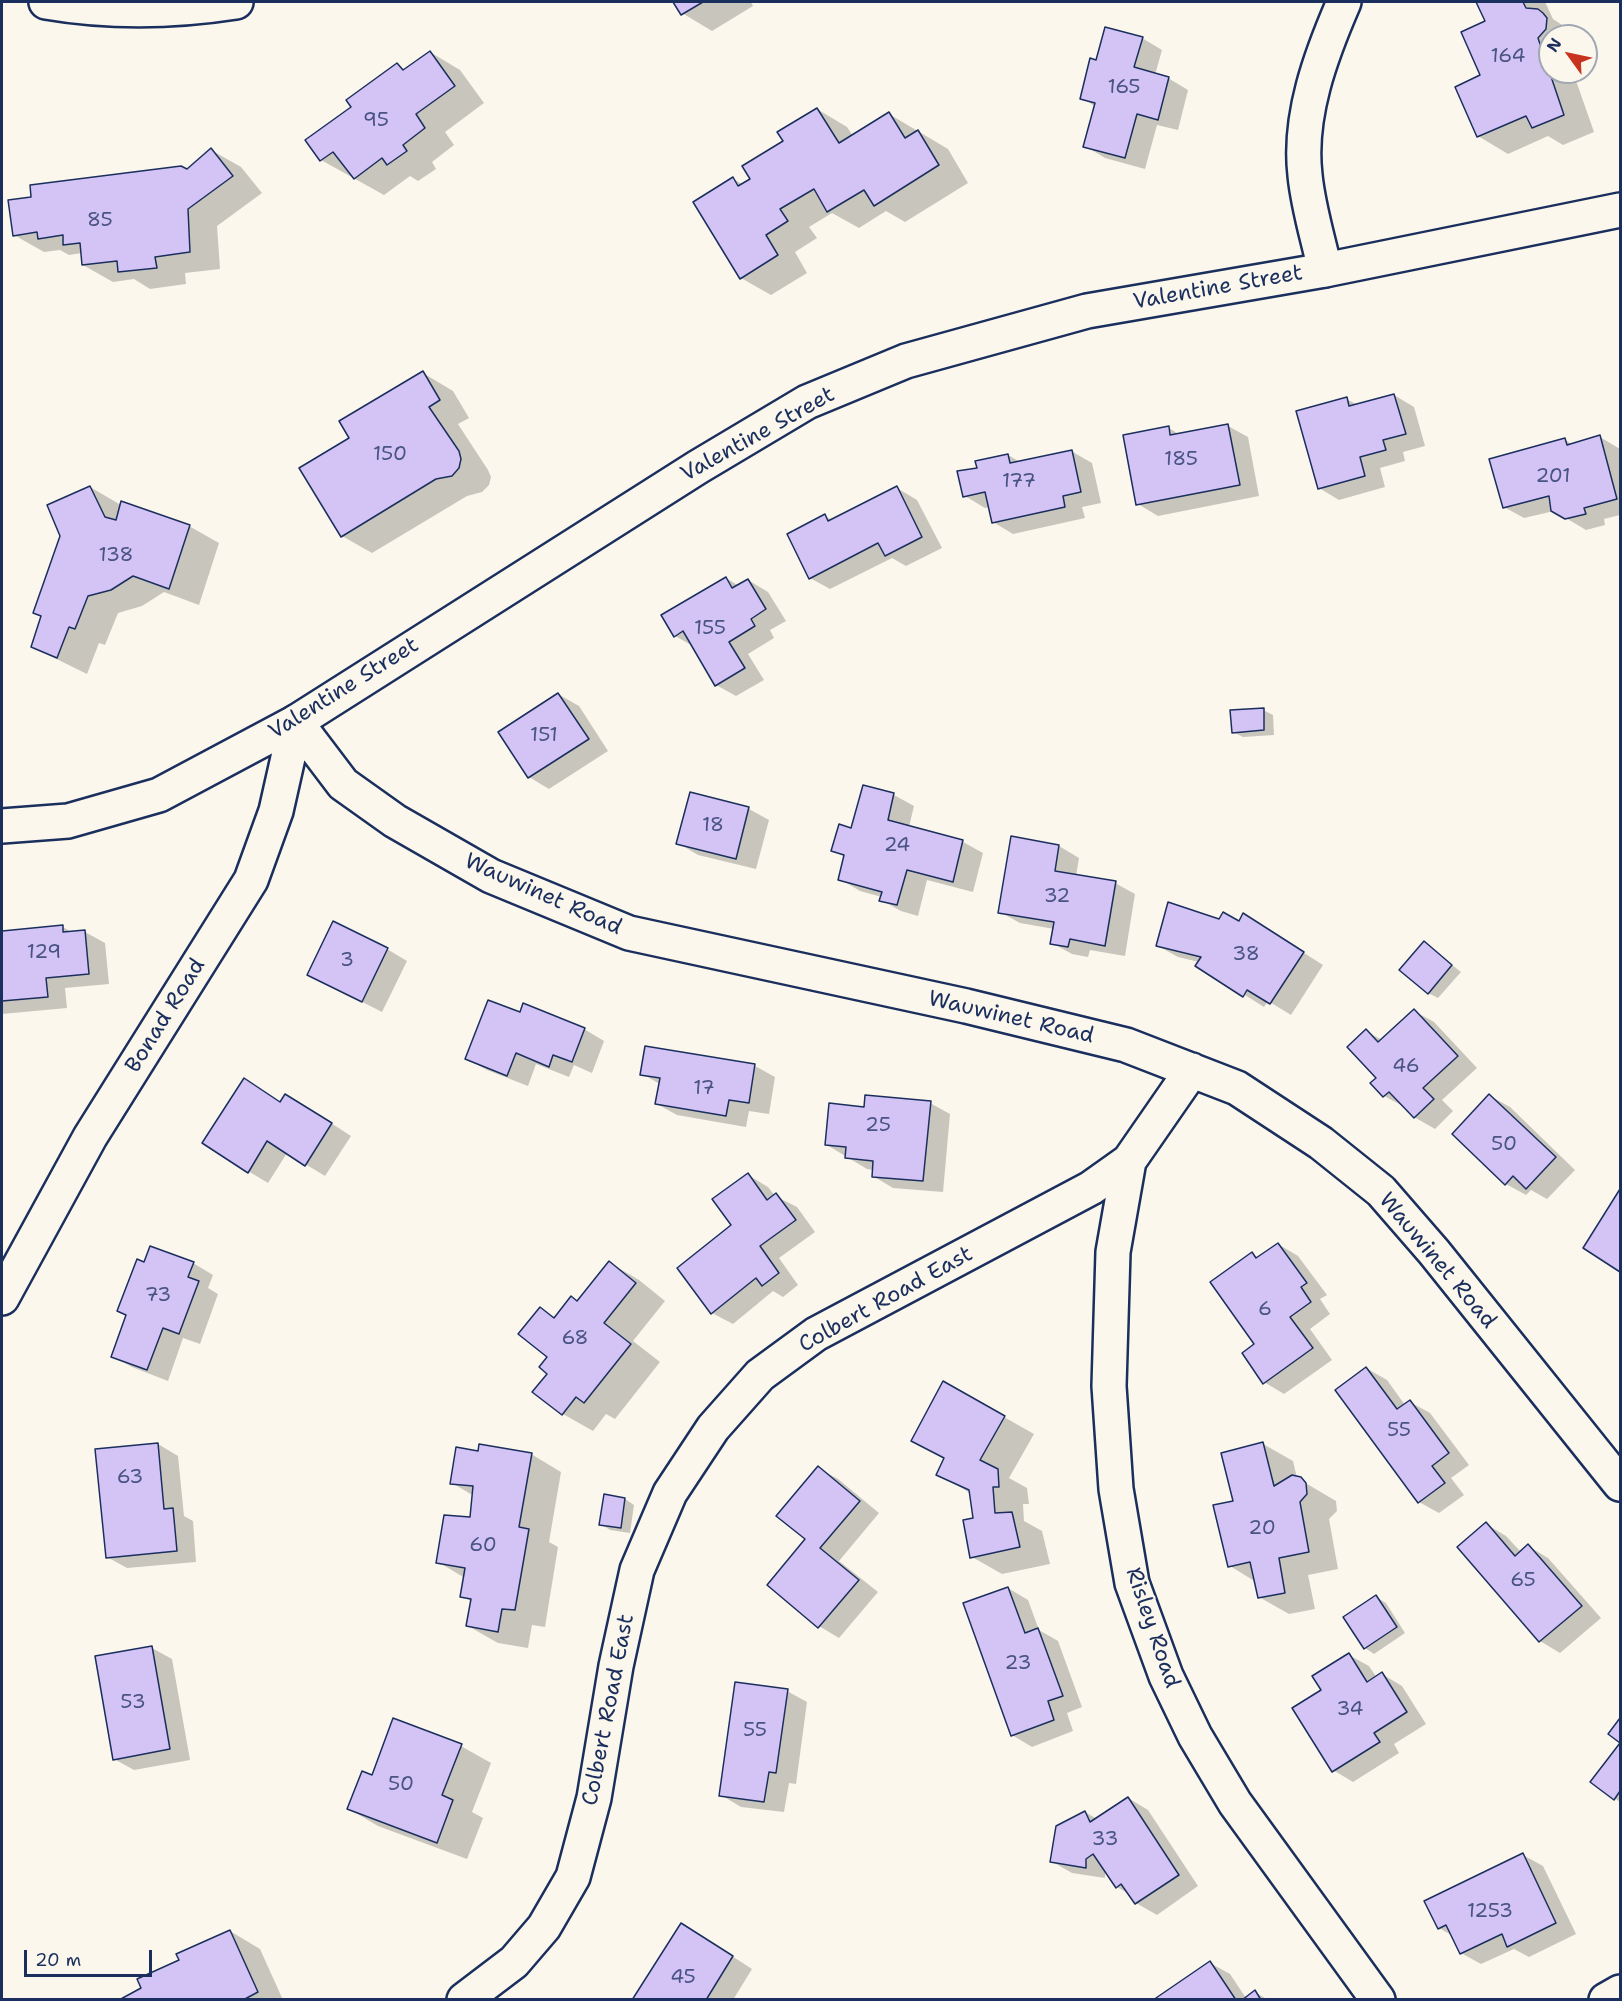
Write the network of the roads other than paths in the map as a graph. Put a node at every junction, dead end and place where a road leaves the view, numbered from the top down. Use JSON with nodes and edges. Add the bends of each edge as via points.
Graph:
{"nodes":[{"id":1,"x":46,"y":2,"type":"edge"},
{"id":2,"x":236,"y":2,"type":"edge"},
{"id":3,"x":1344,"y":2,"type":"edge"},
{"id":4,"x":1620,"y":210,"type":"edge"},
{"id":5,"x":1325,"y":270,"type":"junction"},
{"id":6,"x":296,"y":722,"type":"junction"},
{"id":7,"x":2,"y":825,"type":"edge"},
{"id":8,"x":1192,"y":1070,"type":"junction"},
{"id":9,"x":1129,"y":1161,"type":"junction"},
{"id":10,"x":2,"y":1298,"type":"edge"},
{"id":11,"x":1620,"y":1484,"type":"edge"},
{"id":12,"x":1620,"y":1992,"type":"edge"},
{"id":13,"x":464,"y":2000,"type":"edge"},
{"id":14,"x":1378,"y":2000,"type":"edge"},
{"id":15,"x":1606,"y":2000,"type":"edge"}],
"edges":[{"from":1,"to":2,"type":"street","via":[[128,12]]},
{"from":3,"to":5,"type":"street","via":[[1315,77],[1308,109],[1304,172]]},
{"from":4,"to":5,"type":"street","name":"Valentine Street"},
{"from":5,"to":6,"type":"street","name":"Valentine Street","via":[[1087,311],[906,361],[807,402]]},
{"from":6,"to":7,"type":"street","name":"Valentine Street","via":[[159,795],[68,820]]},
{"from":6,"to":8,"type":"street","name":"Wauwinet Road","via":[[343,784],[395,821],[491,876],[629,933],[966,1006],[1126,1045]]},
{"from":6,"to":10,"type":"street","name":"Bonad Road","via":[[276,811],[251,880],[90,1137]]},
{"from":8,"to":9,"type":"street","name":"Colbert Road East"},
{"from":8,"to":11,"type":"street","name":"Wauwinet Road","via":[[1237,1088],[1321,1143],[1381,1191]]},
{"from":9,"to":13,"type":"street","name":"Colbert Road East","via":[[1091,1188],[816,1334],[760,1375],[712,1428],[670,1493],[637,1570],[594,1798],[573,1877],[544,1927],[514,1962]]},
{"from":9,"to":14,"type":"street","name":"Risley Road","via":[[1113,1252],[1109,1386],[1116,1489],[1132,1583],[1166,1676],[1195,1736],[1235,1803]]},
{"from":12,"to":15,"type":"street"}]}
